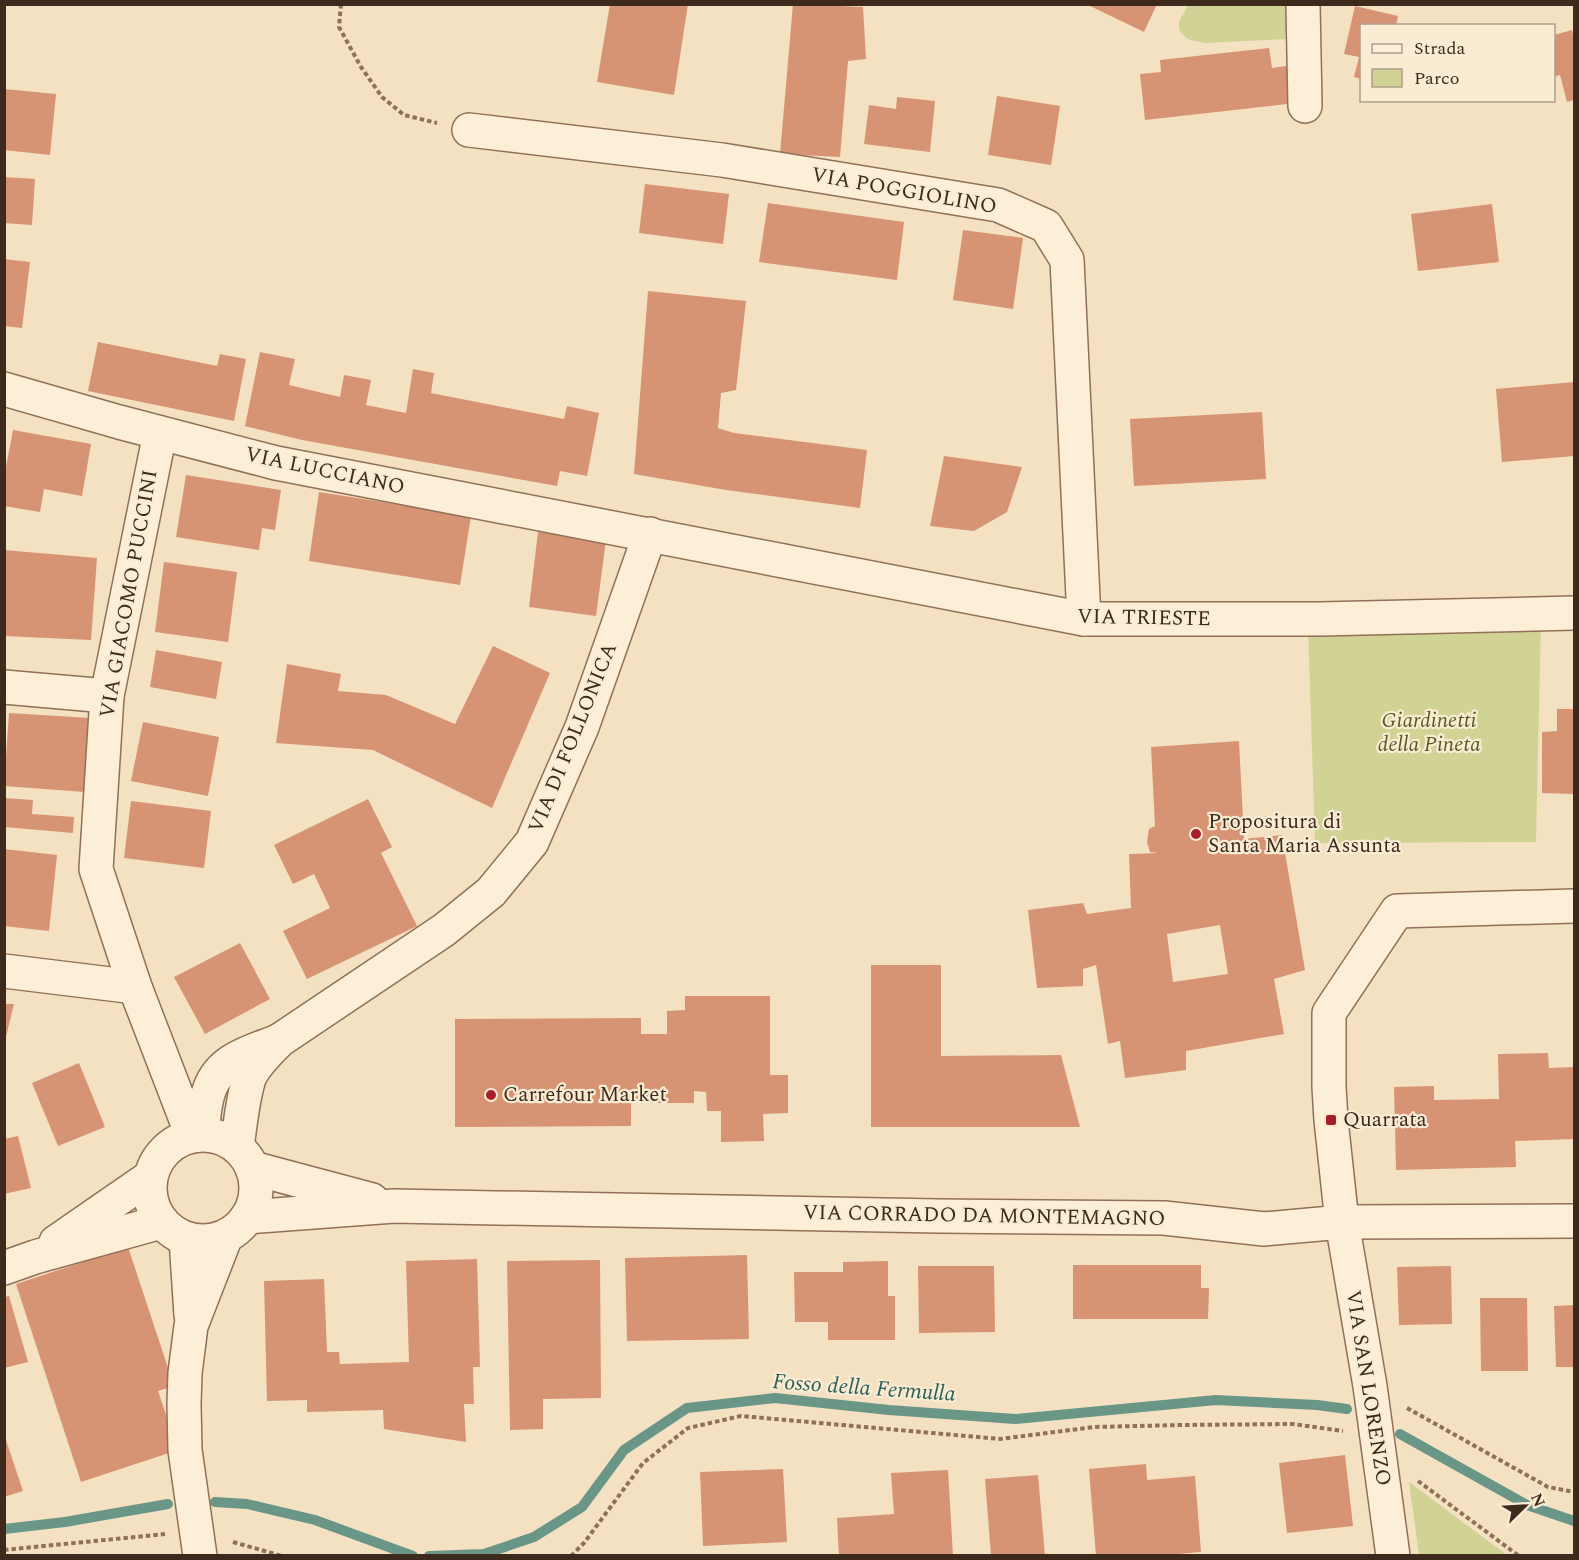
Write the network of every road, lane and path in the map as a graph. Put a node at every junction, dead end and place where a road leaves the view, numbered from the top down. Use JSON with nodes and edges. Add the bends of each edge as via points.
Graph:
{"nodes":[{"id":1,"x":341,"y":4,"type":"edge"},
{"id":2,"x":1303,"y":4,"type":"edge"},
{"id":3,"x":1305,"y":105,"type":"dead end"},
{"id":4,"x":470,"y":130,"type":"joint"},
{"id":5,"x":4,"y":389,"type":"edge"},
{"id":6,"x":160,"y":433,"type":"junction"},
{"id":7,"x":650,"y":534,"type":"junction"},
{"id":8,"x":1575,"y":613,"type":"edge"},
{"id":9,"x":1084,"y":619,"type":"junction"},
{"id":10,"x":4,"y":687,"type":"edge"},
{"id":11,"x":107,"y":696,"type":"junction"},
{"id":12,"x":1575,"y":906,"type":"edge"},
{"id":13,"x":4,"y":971,"type":"edge"},
{"id":14,"x":135,"y":987,"type":"junction"},
{"id":15,"x":280,"y":1040,"type":"junction"},
{"id":16,"x":197,"y":1135,"type":"junction"},
{"id":17,"x":245,"y":1157,"type":"junction"},
{"id":18,"x":150,"y":1178,"type":"junction"},
{"id":19,"x":394,"y":1206,"type":"junction"},
{"id":20,"x":1575,"y":1221,"type":"edge"},
{"id":21,"x":1342,"y":1222,"type":"junction"},
{"id":22,"x":237,"y":1227,"type":"junction"},
{"id":23,"x":174,"y":1230,"type":"junction"},
{"id":24,"x":35,"y":1257,"type":"junction"},
{"id":25,"x":4,"y":1268,"type":"edge"},
{"id":26,"x":191,"y":1326,"type":"junction"},
{"id":27,"x":1370,"y":1386,"type":"junction"},
{"id":28,"x":1378,"y":1444,"type":"junction"},
{"id":29,"x":1575,"y":1492,"type":"edge"},
{"id":30,"x":199,"y":1544,"type":"edge"},
{"id":31,"x":4,"y":1550,"type":"edge"},
{"id":32,"x":282,"y":1556,"type":"edge"},
{"id":33,"x":571,"y":1556,"type":"edge"},
{"id":34,"x":1393,"y":1556,"type":"edge"},
{"id":35,"x":1519,"y":1556,"type":"edge"}],
"edges":[{"from":1,"to":4,"type":"path","via":[[339,27],[382,97],[404,115]]},
{"from":2,"to":3,"type":"street"},
{"from":4,"to":9,"type":"street","name":"VIA POGGIOLINO","via":[[722,160],[986,203],[1046,226],[1066,260]]},
{"from":5,"to":6,"type":"street","name":"VIA LUCCIANO"},
{"from":6,"to":7,"type":"street","name":"VIA LUCCIANO","via":[[276,463]]},
{"from":6,"to":11,"type":"street","name":"VIA GIACOMO PUCCINI"},
{"from":7,"to":9,"type":"street","name":"VIA TRIESTE"},
{"from":7,"to":15,"type":"street","name":"VIA DI FOLLONICA","via":[[582,727],[532,842],[490,892],[444,930]]},
{"from":8,"to":9,"type":"street","name":"VIA TRIESTE"},
{"from":10,"to":11,"type":"street"},
{"from":11,"to":14,"type":"street","name":"VIA GIACOMO PUCCINI","via":[[96,870]]},
{"from":12,"to":21,"type":"street","name":"VIA SAN LORENZO","via":[[1397,910],[1329,1013],[1331,1120]]},
{"from":13,"to":14,"type":"street"},
{"from":14,"to":16,"type":"street","name":"VIA GIACOMO PUCCINI"},
{"from":15,"to":16,"type":"street","name":"VIA DI FOLLONICA","via":[[223,1067],[210,1088]]},
{"from":15,"to":17,"type":"street","name":"VIA DI FOLLONICA","via":[[250,1075]]},
{"from":16,"to":17,"type":"street","via":[[220,1137]]},
{"from":16,"to":18,"type":"street","via":[[183,1137],[168,1147]]},
{"from":17,"to":19,"type":"street","name":"VIA CORRADO DA MONTEMAGNO"},
{"from":17,"to":22,"type":"street","via":[[256,1180],[256,1193],[254,1206]]},
{"from":18,"to":23,"type":"street","via":[[152,1204]]},
{"from":18,"to":24,"type":"street"},
{"from":19,"to":21,"type":"street","name":"VIA CORRADO DA MONTEMAGNO","via":[[1164,1218],[1264,1229]]},
{"from":19,"to":22,"type":"street","name":"VIA CORRADO DA MONTEMAGNO"},
{"from":20,"to":21,"type":"street","name":"VIA CORRADO DA MONTEMAGNO"},
{"from":21,"to":27,"type":"street","name":"VIA SAN LORENZO"},
{"from":22,"to":23,"type":"street","via":[[206,1241]]},
{"from":22,"to":26,"type":"street"},
{"from":23,"to":24,"type":"street"},
{"from":23,"to":26,"type":"street"},
{"from":24,"to":25,"type":"street"},
{"from":26,"to":30,"type":"street","via":[[184,1429]]},
{"from":27,"to":28,"type":"street","name":"VIA SAN LORENZO"},
{"from":27,"to":29,"type":"path","via":[[1548,1487]]},
{"from":28,"to":33,"type":"path","via":[[1293,1424],[1094,1427],[1000,1439],[741,1416],[688,1428],[644,1463]]},
{"from":28,"to":34,"type":"street","name":"VIA SAN LORENZO"},
{"from":28,"to":35,"type":"path"},
{"from":30,"to":31,"type":"path","via":[[113,1538]]},
{"from":30,"to":32,"type":"path"}]}
